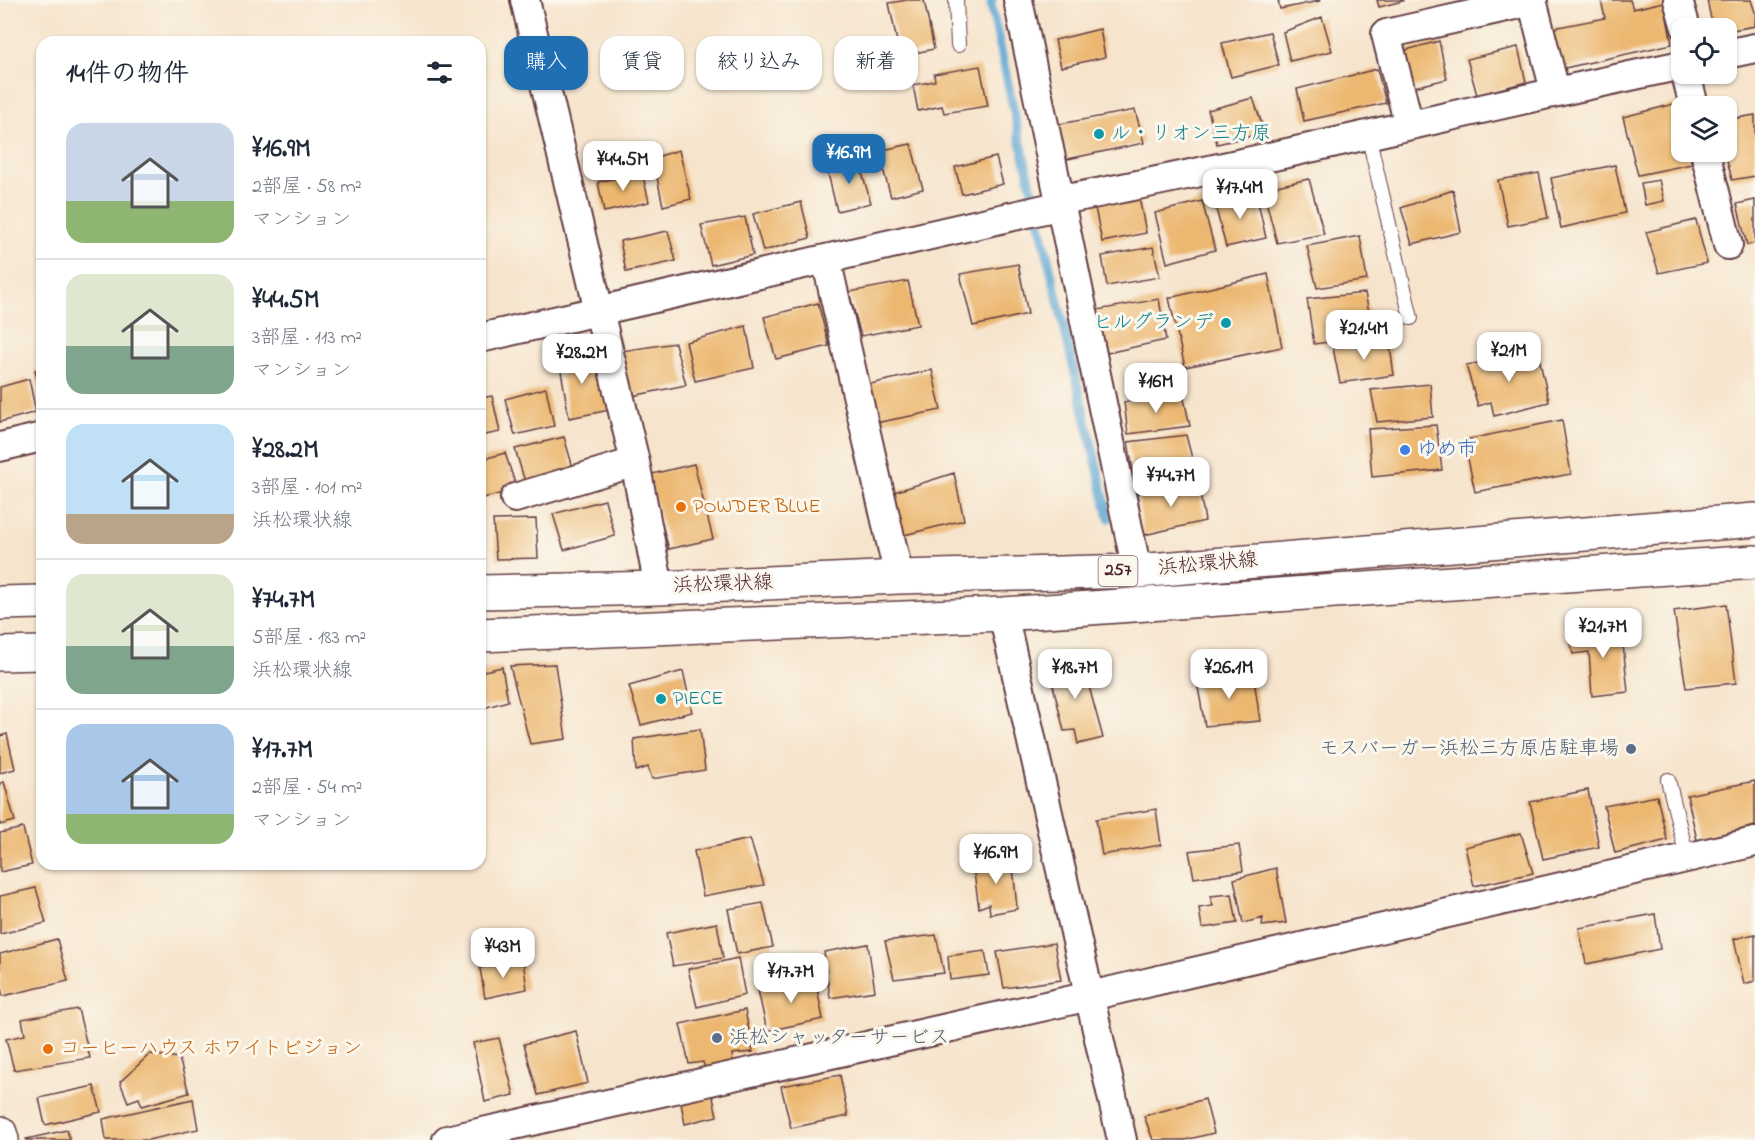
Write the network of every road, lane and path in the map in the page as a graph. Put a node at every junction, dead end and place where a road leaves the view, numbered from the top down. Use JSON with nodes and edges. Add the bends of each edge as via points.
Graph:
{"nodes":[{"id":1,"x":525,"y":0,"type":"edge"},
{"id":2,"x":956,"y":0,"type":"edge"},
{"id":3,"x":1018,"y":0,"type":"edge"},
{"id":4,"x":1532,"y":0,"type":"edge"},
{"id":5,"x":1678,"y":0,"type":"edge"},
{"id":6,"x":1683,"y":18,"type":"edge"},
{"id":7,"x":958,"y":45,"type":"dead end"},
{"id":8,"x":1755,"y":48,"type":"edge"},
{"id":9,"x":1737,"y":52,"type":"edge"},
{"id":10,"x":1671,"y":67,"type":"edge"},
{"id":11,"x":1555,"y":91,"type":"junction"},
{"id":12,"x":1409,"y":125,"type":"junction"},
{"id":13,"x":1368,"y":134,"type":"junction"},
{"id":14,"x":1707,"y":162,"type":"edge"},
{"id":15,"x":1049,"y":207,"type":"junction"},
{"id":16,"x":1728,"y":245,"type":"dead end"},
{"id":17,"x":826,"y":259,"type":"junction"},
{"id":18,"x":600,"y":311,"type":"junction"},
{"id":19,"x":1411,"y":318,"type":"dead end"},
{"id":20,"x":486,"y":337,"type":"edge"},
{"id":21,"x":36,"y":438,"type":"edge"},
{"id":22,"x":0,"y":447,"type":"edge"},
{"id":23,"x":635,"y":462,"type":"junction"},
{"id":24,"x":515,"y":498,"type":"dead end"},
{"id":25,"x":1755,"y":520,"type":"edge"},
{"id":26,"x":1755,"y":562,"type":"edge"},
{"id":27,"x":1137,"y":571,"type":"junction"},
{"id":28,"x":899,"y":577,"type":"junction"},
{"id":29,"x":658,"y":588,"type":"junction"},
{"id":30,"x":486,"y":592,"type":"edge"},
{"id":31,"x":36,"y":602,"type":"edge"},
{"id":32,"x":0,"y":603,"type":"edge"},
{"id":33,"x":1003,"y":614,"type":"junction"},
{"id":34,"x":486,"y":635,"type":"edge"},
{"id":35,"x":36,"y":653,"type":"edge"},
{"id":36,"x":0,"y":654,"type":"edge"},
{"id":37,"x":1668,"y":780,"type":"dead end"},
{"id":38,"x":1755,"y":842,"type":"edge"},
{"id":39,"x":1687,"y":857,"type":"junction"},
{"id":40,"x":1090,"y":996,"type":"junction"},
{"id":41,"x":0,"y":1133,"type":"edge"},
{"id":42,"x":2,"y":1140,"type":"edge"},
{"id":43,"x":447,"y":1140,"type":"edge"},
{"id":44,"x":1122,"y":1140,"type":"edge"}],
"edges":[{"from":1,"to":18,"type":"street"},
{"from":2,"to":7,"type":"lane"},
{"from":3,"to":15,"type":"street"},
{"from":4,"to":11,"type":"street"},
{"from":4,"to":12,"type":"street","via":[[1386,34]]},
{"from":5,"to":6,"type":"street"},
{"from":8,"to":9,"type":"street"},
{"from":10,"to":11,"type":"street"},
{"from":11,"to":12,"type":"street"},
{"from":12,"to":13,"type":"street"},
{"from":13,"to":15,"type":"street"},
{"from":13,"to":19,"type":"lane"},
{"from":14,"to":16,"type":"street"},
{"from":15,"to":17,"type":"street"},
{"from":15,"to":27,"type":"street"},
{"from":17,"to":18,"type":"street"},
{"from":17,"to":28,"type":"street"},
{"from":18,"to":20,"type":"street"},
{"from":18,"to":23,"type":"street"},
{"from":21,"to":22,"type":"street"},
{"from":23,"to":24,"type":"street"},
{"from":23,"to":29,"type":"street"},
{"from":25,"to":27,"type":"main road","name":"浜松環状線","number":"257"},
{"from":26,"to":33,"type":"main road","name":"浜松環状線","number":"257"},
{"from":27,"to":28,"type":"main road","name":"浜松環状線","number":"257"},
{"from":28,"to":29,"type":"main road","name":"浜松環状線","number":"257"},
{"from":29,"to":30,"type":"main road","name":"浜松環状線","number":"257"},
{"from":31,"to":32,"type":"main road"},
{"from":33,"to":34,"type":"main road","name":"浜松環状線","number":"257"},
{"from":33,"to":40,"type":"street"},
{"from":35,"to":36,"type":"main road"},
{"from":37,"to":39,"type":"lane"},
{"from":38,"to":39,"type":"street"},
{"from":39,"to":40,"type":"street"},
{"from":40,"to":43,"type":"street"},
{"from":40,"to":44,"type":"street"},
{"from":41,"to":42,"type":"main road"}]}
